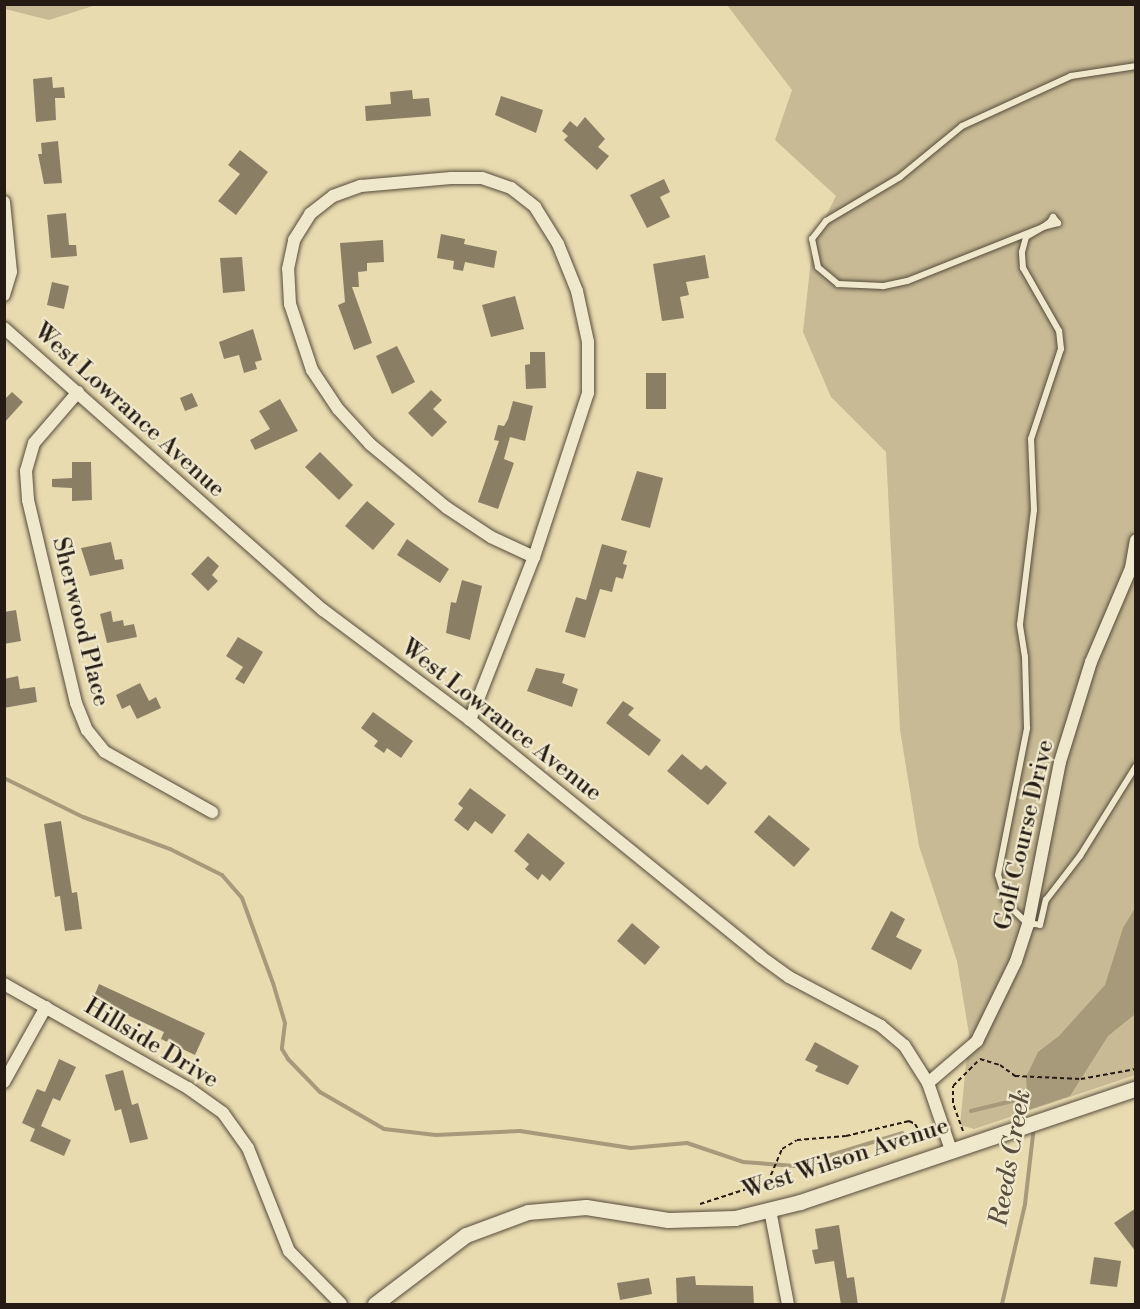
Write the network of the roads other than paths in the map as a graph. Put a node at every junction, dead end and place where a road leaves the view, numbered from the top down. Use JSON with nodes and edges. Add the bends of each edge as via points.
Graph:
{"nodes":[{"id":1,"x":1136,"y":66,"type":"edge"},
{"id":2,"x":4,"y":202,"type":"edge"},
{"id":3,"x":4,"y":295,"type":"edge"},
{"id":4,"x":4,"y":328,"type":"edge"},
{"id":5,"x":78,"y":392,"type":"junction"},
{"id":6,"x":1136,"y":540,"type":"edge"},
{"id":7,"x":534,"y":557,"type":"junction"},
{"id":8,"x":470,"y":720,"type":"junction"},
{"id":9,"x":1136,"y":766,"type":"edge"},
{"id":10,"x":212,"y":812,"type":"dead end"},
{"id":11,"x":1028,"y":924,"type":"junction"},
{"id":12,"x":4,"y":984,"type":"edge"},
{"id":13,"x":46,"y":1007,"type":"junction"},
{"id":14,"x":4,"y":1082,"type":"edge"},
{"id":15,"x":928,"y":1083,"type":"junction"},
{"id":16,"x":1136,"y":1088,"type":"edge"},
{"id":17,"x":951,"y":1150,"type":"junction"},
{"id":18,"x":770,"y":1210,"type":"junction"},
{"id":19,"x":341,"y":1305,"type":"edge"},
{"id":20,"x":375,"y":1305,"type":"edge"},
{"id":21,"x":788,"y":1305,"type":"edge"}],
"edges":[{"from":1,"to":11,"type":"lane","via":[[1071,75],[962,126],[900,177],[826,220],[812,239],[818,267],[838,284],[883,286],[907,281],[1043,227],[1026,237],[1023,268],[1047,305],[1059,331],[1061,349],[1031,439],[1034,510],[1020,624],[1027,728],[998,875],[1007,904]]},
{"from":2,"to":3,"type":"street","via":[[11,272]]},
{"from":4,"to":5,"type":"street","name":"West Lowrance Avenue"},
{"from":5,"to":8,"type":"street","name":"West Lowrance Avenue","via":[[296,589]]},
{"from":5,"to":10,"type":"street","name":"Sherwood Place","via":[[34,443],[26,471],[28,500],[76,703],[87,730],[105,752]]},
{"from":6,"to":11,"type":"street","name":"Golf Course Drive","via":[[1131,568],[1093,654],[1060,762]]},
{"from":7,"to":7,"type":"street","via":[[588,393],[588,342],[582,312],[558,244],[535,207],[511,188],[482,178],[361,186],[333,196],[310,214],[294,240],[288,269],[293,315],[312,370],[338,410],[370,444],[447,508],[491,537]]},
{"from":7,"to":8,"type":"street"},
{"from":8,"to":15,"type":"street","name":"West Lowrance Avenue","via":[[760,956],[789,977],[881,1026],[904,1045]]},
{"from":9,"to":11,"type":"lane","via":[[1080,856],[1046,900],[1040,925]]},
{"from":11,"to":15,"type":"street","name":"Golf Course Drive","via":[[999,1001],[977,1041]]},
{"from":12,"to":13,"type":"street","name":"Hillside Drive"},
{"from":13,"to":14,"type":"street","name":"Hillside Drive"},
{"from":13,"to":19,"type":"street","name":"Hillside Drive","via":[[188,1088],[223,1113],[248,1148],[289,1251]]},
{"from":15,"to":17,"type":"street","name":"West Lowrance Avenue"},
{"from":16,"to":17,"type":"street","name":"West Wilson Avenue"},
{"from":17,"to":18,"type":"street","name":"West Wilson Avenue"},
{"from":18,"to":20,"type":"street","name":"West Wilson Avenue","via":[[699,1220],[586,1207],[528,1212],[466,1235]]},
{"from":18,"to":21,"type":"street"}]}
